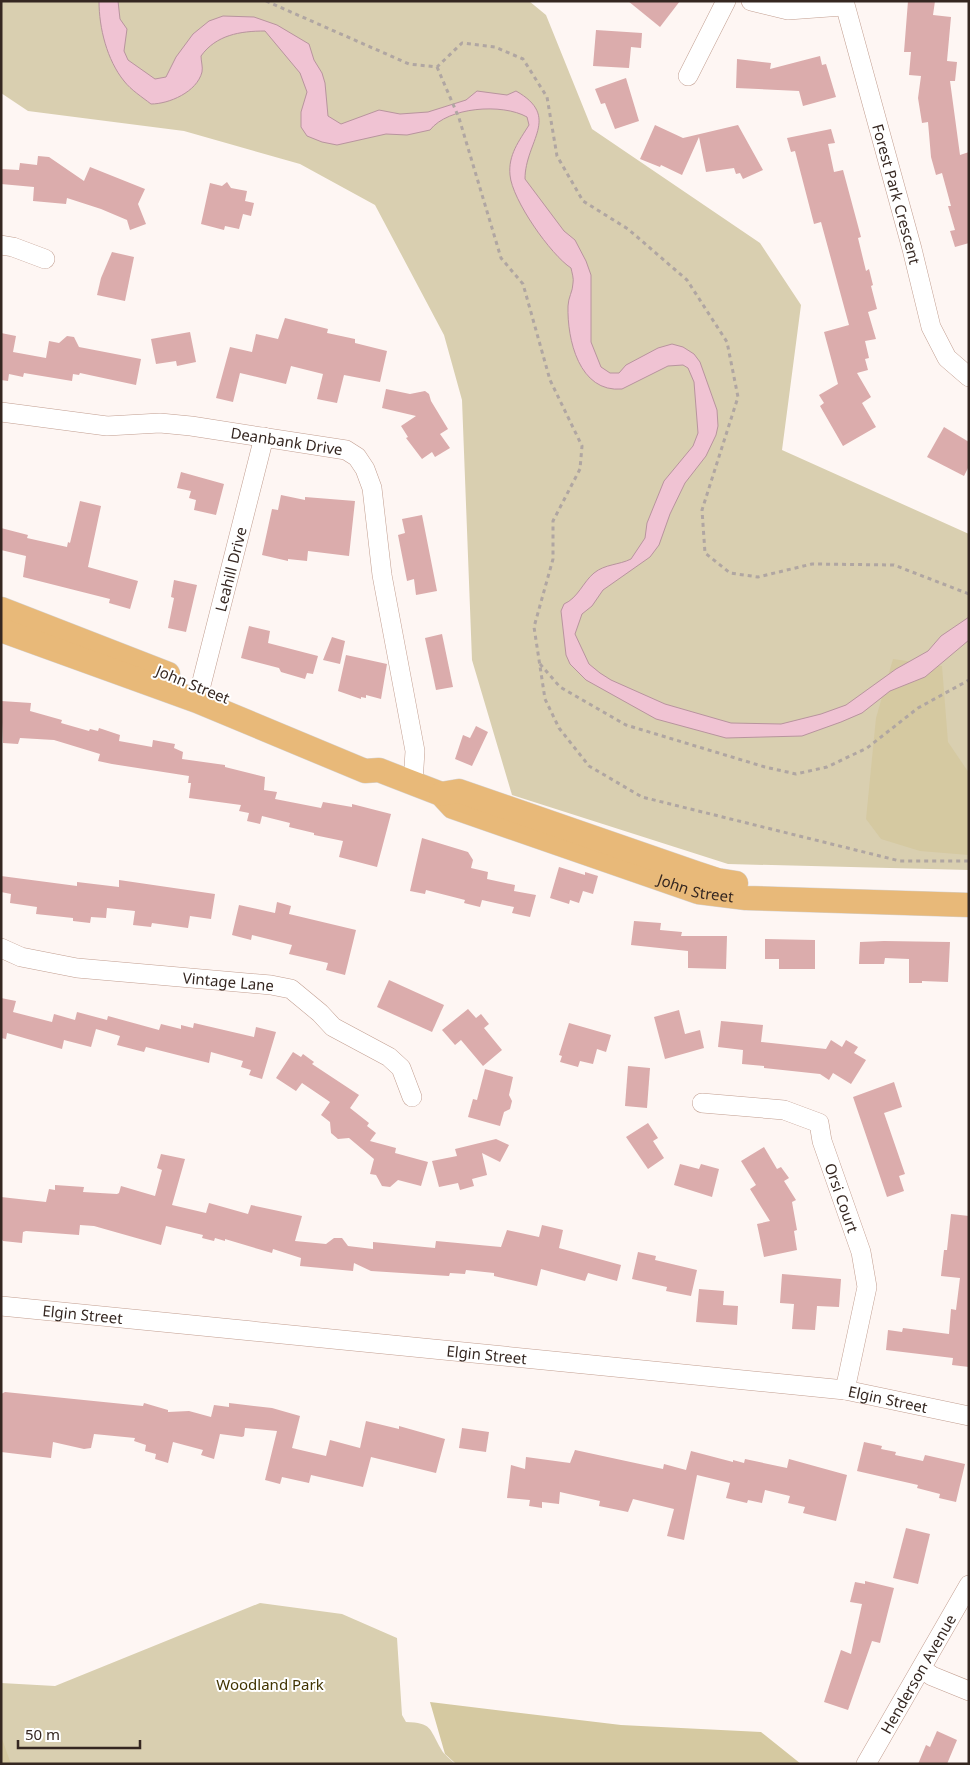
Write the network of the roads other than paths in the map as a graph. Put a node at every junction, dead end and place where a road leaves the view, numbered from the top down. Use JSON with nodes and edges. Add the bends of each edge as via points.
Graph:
{"nodes":[{"id":1,"x":726,"y":1,"type":"edge"},
{"id":2,"x":750,"y":1,"type":"edge"},
{"id":3,"x":844,"y":3,"type":"edge"},
{"id":4,"x":688,"y":76,"type":"dead end"},
{"id":5,"x":1,"y":245,"type":"edge"},
{"id":6,"x":45,"y":258,"type":"dead end"},
{"id":7,"x":969,"y":377,"type":"edge"},
{"id":8,"x":1,"y":412,"type":"edge"},
{"id":9,"x":264,"y":437,"type":"junction"},
{"id":10,"x":1,"y":609,"type":"edge"},
{"id":11,"x":1,"y":630,"type":"edge"},
{"id":12,"x":199,"y":694,"type":"junction"},
{"id":13,"x":413,"y":783,"type":"junction"},
{"id":14,"x":441,"y":794,"type":"junction"},
{"id":15,"x":969,"y":888,"type":"edge"},
{"id":16,"x":969,"y":905,"type":"edge"},
{"id":17,"x":1,"y":948,"type":"edge"},
{"id":18,"x":412,"y":1097,"type":"dead end"},
{"id":19,"x":702,"y":1103,"type":"dead end"},
{"id":20,"x":1,"y":1306,"type":"edge"},
{"id":21,"x":845,"y":1390,"type":"junction"},
{"id":22,"x":969,"y":1416,"type":"edge"},
{"id":23,"x":969,"y":1585,"type":"edge"},
{"id":24,"x":922,"y":1669,"type":"junction"},
{"id":25,"x":969,"y":1691,"type":"edge"},
{"id":26,"x":866,"y":1764,"type":"edge"}],
"edges":[{"from":1,"to":4,"type":"street"},
{"from":2,"to":3,"type":"street","via":[[788,10]]},
{"from":3,"to":7,"type":"street","name":"Forest Park Crescent","via":[[931,327],[947,358]]},
{"from":5,"to":6,"type":"street"},
{"from":8,"to":9,"type":"street","name":"Deanbank Drive","via":[[107,426],[160,423]]},
{"from":9,"to":12,"type":"street","name":"Leahill Drive"},
{"from":9,"to":13,"type":"street","name":"Deanbank Drive","via":[[346,450],[365,468],[372,488],[382,575],[415,751]]},
{"from":10,"to":12,"type":"main road","name":"John Street"},
{"from":11,"to":12,"type":"main road","name":"John Street"},
{"from":12,"to":13,"type":"main road","name":"John Street","via":[[365,771],[379,770]]},
{"from":13,"to":14,"type":"main road","name":"John Street"},
{"from":14,"to":15,"type":"main road","name":"John Street","via":[[459,791],[718,880],[748,884]]},
{"from":14,"to":16,"type":"main road","name":"John Street","via":[[452,807],[698,892],[746,898]]},
{"from":17,"to":18,"type":"street","name":"Vintage Lane","via":[[20,957],[77,968],[291,989],[333,1026],[389,1057],[401,1068]]},
{"from":19,"to":21,"type":"street","name":"Orsi Court","via":[[784,1110],[819,1123],[861,1252],[867,1287]]},
{"from":20,"to":21,"type":"street","name":"Elgin Street"},
{"from":21,"to":22,"type":"street","name":"Elgin Street"},
{"from":23,"to":24,"type":"street","name":"Henderson Avenue"},
{"from":24,"to":25,"type":"street"},
{"from":24,"to":26,"type":"street","name":"Henderson Avenue"}]}
